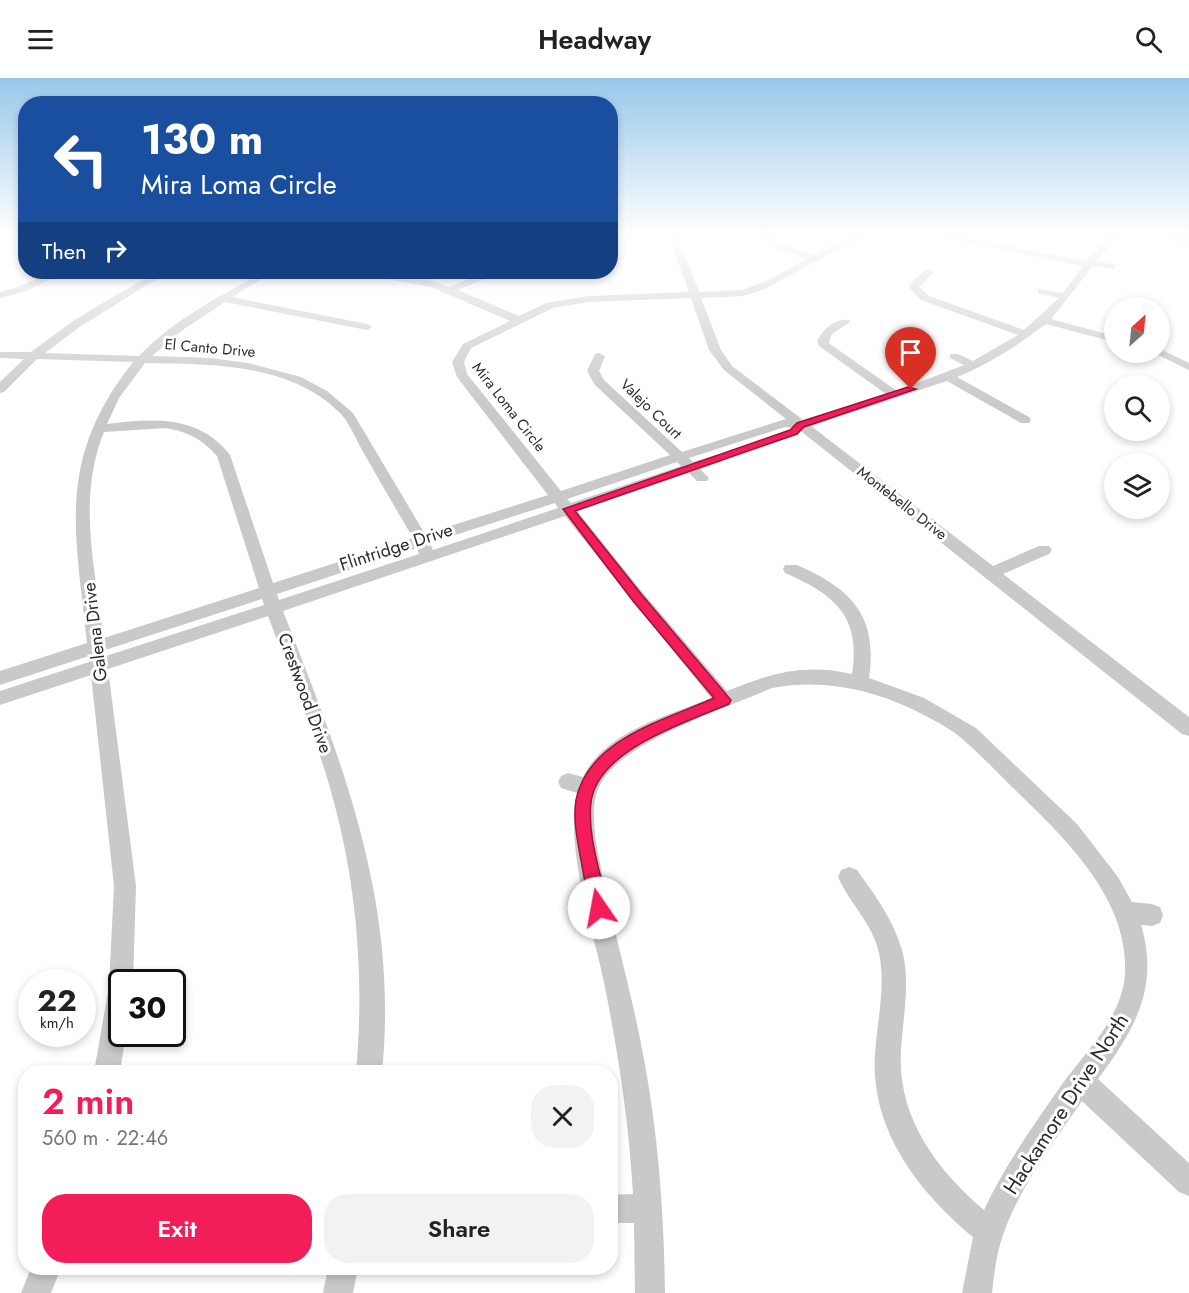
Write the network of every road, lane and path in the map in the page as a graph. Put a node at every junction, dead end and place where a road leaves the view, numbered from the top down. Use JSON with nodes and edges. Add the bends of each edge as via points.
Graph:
{"nodes":[{"id":1,"x":126,"y":293,"type":"edge"},
{"id":2,"x":235,"y":293,"type":"edge"},
{"id":3,"x":454,"y":293,"type":"edge"},
{"id":4,"x":694,"y":293,"type":"edge"},
{"id":5,"x":731,"y":293,"type":"edge"},
{"id":6,"x":918,"y":293,"type":"edge"},
{"id":7,"x":1049,"y":293,"type":"edge"},
{"id":8,"x":1066,"y":293,"type":"edge"},
{"id":9,"x":695,"y":296,"type":"junction"},
{"id":10,"x":1064,"y":296,"type":"junction"},
{"id":11,"x":225,"y":299,"type":"junction"},
{"id":12,"x":518,"y":320,"type":"junction"},
{"id":13,"x":1044,"y":320,"type":"junction"},
{"id":14,"x":845,"y":322,"type":"dead end"},
{"id":15,"x":367,"y":327,"type":"dead end"},
{"id":16,"x":1025,"y":334,"type":"junction"},
{"id":17,"x":1104,"y":336,"type":"edge"},
{"id":18,"x":0,"y":356,"type":"edge"},
{"id":19,"x":33,"y":356,"type":"junction"},
{"id":20,"x":599,"y":356,"type":"dead end"},
{"id":21,"x":954,"y":356,"type":"dead end"},
{"id":22,"x":1170,"y":358,"type":"edge"},
{"id":23,"x":142,"y":359,"type":"junction"},
{"id":24,"x":974,"y":366,"type":"junction"},
{"id":25,"x":1189,"y":367,"type":"edge"},
{"id":26,"x":948,"y":377,"type":"junction"},
{"id":27,"x":0,"y":389,"type":"edge"},
{"id":28,"x":895,"y":395,"type":"junction"},
{"id":29,"x":1024,"y":420,"type":"dead end"},
{"id":30,"x":801,"y":425,"type":"junction"},
{"id":31,"x":98,"y":429,"type":"junction"},
{"id":32,"x":684,"y":463,"type":"junction"},
{"id":33,"x":702,"y":478,"type":"dead end"},
{"id":34,"x":564,"y":503,"type":"junction"},
{"id":35,"x":422,"y":542,"type":"junction"},
{"id":36,"x":1044,"y":550,"type":"dead end"},
{"id":37,"x":428,"y":557,"type":"junction"},
{"id":38,"x":792,"y":568,"type":"dead end"},
{"id":39,"x":992,"y":573,"type":"junction"},
{"id":40,"x":271,"y":599,"type":"junction"},
{"id":41,"x":96,"y":647,"type":"junction"},
{"id":42,"x":99,"y":665,"type":"junction"},
{"id":43,"x":0,"y":678,"type":"edge"},
{"id":44,"x":849,"y":681,"type":"junction"},
{"id":45,"x":0,"y":698,"type":"edge"},
{"id":46,"x":724,"y":700,"type":"junction"},
{"id":47,"x":1189,"y":728,"type":"edge"},
{"id":48,"x":849,"y":877,"type":"dead end"},
{"id":49,"x":1126,"y":913,"type":"junction"},
{"id":50,"x":1152,"y":915,"type":"dead end"},
{"id":51,"x":108,"y":1065,"type":"edge"},
{"id":52,"x":369,"y":1065,"type":"edge"},
{"id":53,"x":1080,"y":1081,"type":"junction"},
{"id":54,"x":1189,"y":1182,"type":"edge"},
{"id":55,"x":648,"y":1208,"type":"junction"},
{"id":56,"x":618,"y":1209,"type":"edge"},
{"id":57,"x":989,"y":1232,"type":"junction"},
{"id":58,"x":43,"y":1275,"type":"edge"},
{"id":59,"x":342,"y":1275,"type":"edge"},
{"id":60,"x":36,"y":1293,"type":"edge"},
{"id":61,"x":338,"y":1293,"type":"edge"},
{"id":62,"x":650,"y":1293,"type":"edge"},
{"id":63,"x":977,"y":1293,"type":"edge"}],
"edges":[{"from":1,"to":19,"type":"street","via":[[85,315]]},
{"from":2,"to":11,"type":"street","name":"Galena Drive"},
{"from":3,"to":12,"type":"street"},
{"from":4,"to":9,"type":"street","name":"Montebello Drive"},
{"from":5,"to":9,"type":"street","name":"Mira Loma Circle"},
{"from":6,"to":16,"type":"street","via":[[933,302]]},
{"from":7,"to":10,"type":"street"},
{"from":8,"to":10,"type":"street","name":"Flintridge Drive"},
{"from":9,"to":12,"type":"street","name":"Mira Loma Circle","via":[[573,300]]},
{"from":9,"to":30,"type":"street","name":"Montebello Drive","via":[[722,362]]},
{"from":10,"to":13,"type":"street","name":"Flintridge Drive"},
{"from":11,"to":15,"type":"street"},
{"from":11,"to":23,"type":"street","name":"Galena Drive","via":[[175,330]]},
{"from":12,"to":34,"type":"street","name":"Mira Loma Circle","via":[[467,346],[458,368]]},
{"from":13,"to":16,"type":"street","name":"Flintridge Drive"},
{"from":13,"to":17,"type":"street"},
{"from":14,"to":28,"type":"street","via":[[827,332],[825,346]]},
{"from":16,"to":24,"type":"street","name":"Flintridge Drive"},
{"from":18,"to":19,"type":"street","name":"El Canto Drive"},
{"from":19,"to":23,"type":"street","name":"El Canto Drive"},
{"from":19,"to":27,"type":"street"},
{"from":20,"to":32,"type":"street","name":"Valejo Court","via":[[593,371],[599,382]]},
{"from":21,"to":24,"type":"street"},
{"from":22,"to":25,"type":"street"},
{"from":23,"to":31,"type":"street","name":"Galena Drive"},
{"from":23,"to":35,"type":"street","name":"El Canto Drive","via":[[248,366],[289,377],[323,394],[354,423]]},
{"from":24,"to":26,"type":"street","name":"Flintridge Drive"},
{"from":26,"to":28,"type":"street","name":"Flintridge Drive"},
{"from":26,"to":29,"type":"street"},
{"from":28,"to":30,"type":"street","name":"Flintridge Drive"},
{"from":30,"to":32,"type":"street","name":"Flintridge Drive","via":[[794,432]]},
{"from":30,"to":39,"type":"street","name":"Montebello Drive"},
{"from":31,"to":40,"type":"street","name":"Crestwood Drive","via":[[170,425],[209,438],[223,455]]},
{"from":31,"to":41,"type":"street","name":"Galena Drive","via":[[82,500]]},
{"from":32,"to":33,"type":"street","name":"Valejo Court"},
{"from":32,"to":34,"type":"street","name":"Flintridge Drive"},
{"from":34,"to":35,"type":"street","name":"Flintridge Drive"},
{"from":34,"to":37,"type":"street","name":"Flintridge Drive"},
{"from":34,"to":46,"type":"street","name":"Mira Loma Circle"},
{"from":35,"to":37,"type":"street","name":"El Canto Drive"},
{"from":35,"to":40,"type":"street","name":"Flintridge Drive"},
{"from":36,"to":39,"type":"street"},
{"from":37,"to":40,"type":"street","name":"Flintridge Drive"},
{"from":38,"to":44,"type":"street","via":[[813,577],[854,617],[863,641]]},
{"from":39,"to":47,"type":"street","name":"Montebello Drive"},
{"from":40,"to":41,"type":"street","name":"Flintridge Drive"},
{"from":40,"to":42,"type":"street","name":"Flintridge Drive"},
{"from":40,"to":52,"type":"street","name":"Crestwood Drive","via":[[333,770],[361,876],[371,992]]},
{"from":41,"to":42,"type":"street","name":"Galena Drive"},
{"from":41,"to":43,"type":"street","name":"Flintridge Drive"},
{"from":42,"to":45,"type":"street","name":"Flintridge Drive"},
{"from":42,"to":51,"type":"street","name":"Galena Drive","via":[[125,886],[121,986]]},
{"from":44,"to":46,"type":"street","name":"Hackamore Drive North","via":[[785,677]]},
{"from":44,"to":49,"type":"street","name":"Hackamore Drive North","via":[[939,713],[980,742],[1079,840]]},
{"from":46,"to":55,"type":"street","name":"Hackamore Drive North","via":[[634,739],[578,784],[585,836],[628,1039]]},
{"from":48,"to":57,"type":"street","via":[[872,909],[891,953],[887,1065],[898,1121],[910,1151],[931,1178]]},
{"from":49,"to":50,"type":"street"},
{"from":49,"to":53,"type":"street","name":"Hackamore Drive North","via":[[1135,960],[1130,1005],[1117,1034]]},
{"from":53,"to":54,"type":"street"},
{"from":53,"to":57,"type":"street","name":"Hackamore Drive North","via":[[1019,1173]]},
{"from":55,"to":56,"type":"street"},
{"from":55,"to":62,"type":"street"},
{"from":57,"to":63,"type":"street","name":"Hackamore Drive North"},
{"from":58,"to":60,"type":"street"},
{"from":59,"to":61,"type":"street"}]}
